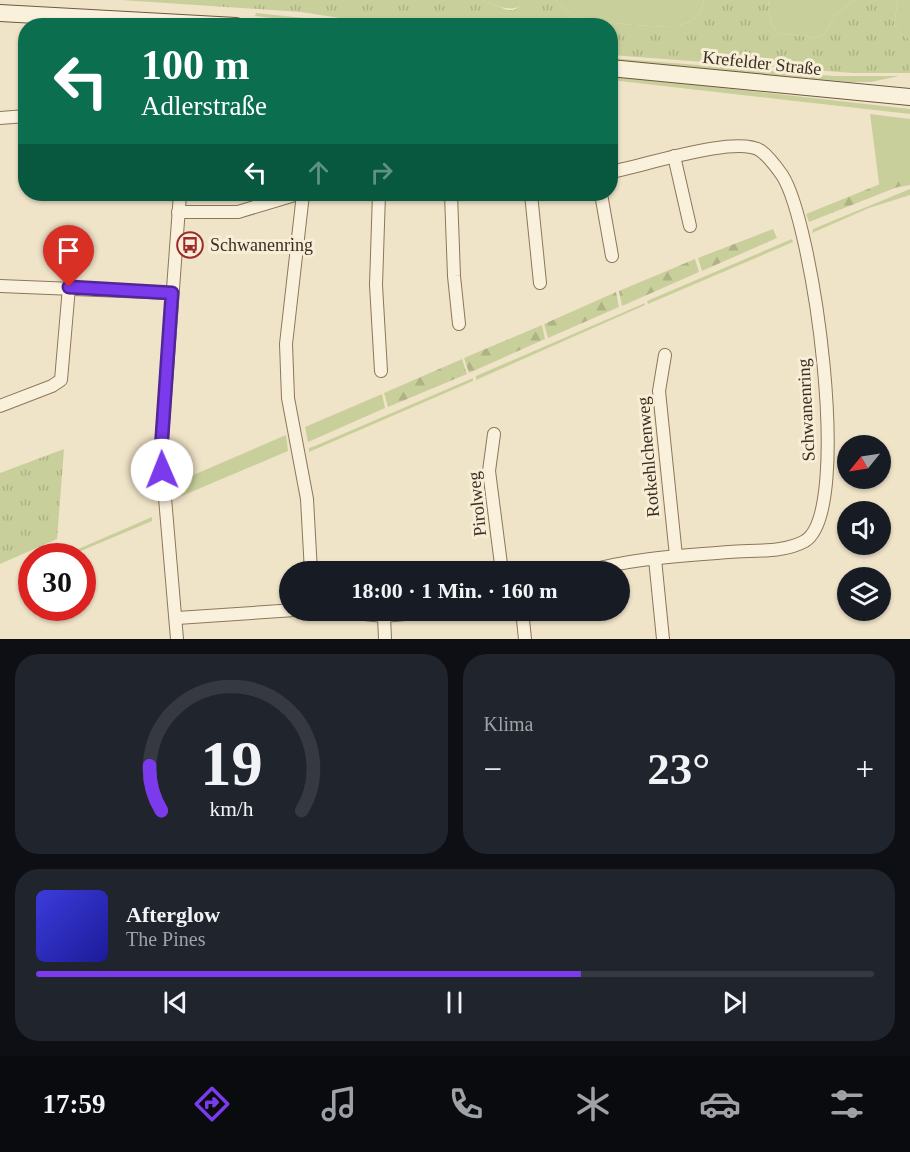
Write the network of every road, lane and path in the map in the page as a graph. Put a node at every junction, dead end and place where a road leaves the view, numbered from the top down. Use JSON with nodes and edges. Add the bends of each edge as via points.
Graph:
{"nodes":[{"id":1,"x":0,"y":13,"type":"edge"},
{"id":2,"x":87,"y":18,"type":"edge"},
{"id":3,"x":618,"y":69,"type":"edge"},
{"id":4,"x":910,"y":97,"type":"edge"},
{"id":5,"x":18,"y":117,"type":"edge"},
{"id":6,"x":0,"y":118,"type":"edge"},
{"id":7,"x":674,"y":156,"type":"junction"},
{"id":8,"x":618,"y":170,"type":"edge"},
{"id":9,"x":179,"y":201,"type":"edge"},
{"id":10,"x":274,"y":201,"type":"edge"},
{"id":11,"x":302,"y":201,"type":"edge"},
{"id":12,"x":379,"y":201,"type":"edge"},
{"id":13,"x":451,"y":201,"type":"edge"},
{"id":14,"x":532,"y":201,"type":"edge"},
{"id":15,"x":602,"y":201,"type":"edge"},
{"id":16,"x":178,"y":212,"type":"junction"},
{"id":17,"x":690,"y":226,"type":"dead end"},
{"id":18,"x":612,"y":256,"type":"dead end"},
{"id":19,"x":540,"y":283,"type":"dead end"},
{"id":20,"x":0,"y":286,"type":"edge"},
{"id":21,"x":69,"y":287,"type":"junction"},
{"id":22,"x":172,"y":293,"type":"junction"},
{"id":23,"x":459,"y":324,"type":"dead end"},
{"id":24,"x":665,"y":355,"type":"dead end"},
{"id":25,"x":381,"y":371,"type":"dead end"},
{"id":26,"x":0,"y":406,"type":"edge"},
{"id":27,"x":494,"y":434,"type":"dead end"},
{"id":28,"x":676,"y":556,"type":"junction"},
{"id":29,"x":656,"y":559,"type":"junction"},
{"id":30,"x":310,"y":561,"type":"edge"},
{"id":31,"x":501,"y":561,"type":"edge"},
{"id":32,"x":630,"y":564,"type":"edge"},
{"id":33,"x":279,"y":611,"type":"edge"},
{"id":34,"x":177,"y":618,"type":"junction"},
{"id":35,"x":384,"y":621,"type":"edge"},
{"id":36,"x":523,"y":621,"type":"edge"},
{"id":37,"x":177,"y":639,"type":"edge"},
{"id":38,"x":386,"y":639,"type":"edge"},
{"id":39,"x":525,"y":639,"type":"edge"},
{"id":40,"x":663,"y":639,"type":"edge"}],
"edges":[{"from":1,"to":2,"type":"main road"},
{"from":3,"to":4,"type":"main road","name":"Krefelder Straße"},
{"from":5,"to":6,"type":"street"},
{"from":7,"to":8,"type":"street","name":"Schwanenring"},
{"from":7,"to":17,"type":"street"},
{"from":7,"to":28,"type":"street","name":"Schwanenring","via":[[740,145],[760,150],[783,176],[813,276],[827,465],[820,522],[805,541],[788,548]]},
{"from":9,"to":16,"type":"street"},
{"from":10,"to":16,"type":"street","via":[[238,212]]},
{"from":11,"to":30,"type":"street","via":[[286,344],[288,398],[307,499]]},
{"from":12,"to":25,"type":"street","via":[[376,285]]},
{"from":13,"to":23,"type":"street"},
{"from":14,"to":19,"type":"street"},
{"from":15,"to":18,"type":"street"},
{"from":16,"to":22,"type":"street"},
{"from":20,"to":21,"type":"street"},
{"from":21,"to":22,"type":"street"},
{"from":21,"to":26,"type":"street","via":[[60,380]]},
{"from":22,"to":34,"type":"street","via":[[161,451]]},
{"from":24,"to":28,"type":"street","name":"Rotkehlchenweg","via":[[659,391]]},
{"from":27,"to":31,"type":"street","name":"Pirolweg","via":[[489,471]]},
{"from":28,"to":29,"type":"street","name":"Schwanenring"},
{"from":29,"to":32,"type":"street","name":"Schwanenring"},
{"from":29,"to":40,"type":"street"},
{"from":33,"to":34,"type":"street"},
{"from":34,"to":37,"type":"street"},
{"from":35,"to":38,"type":"street"},
{"from":36,"to":39,"type":"street"}]}
